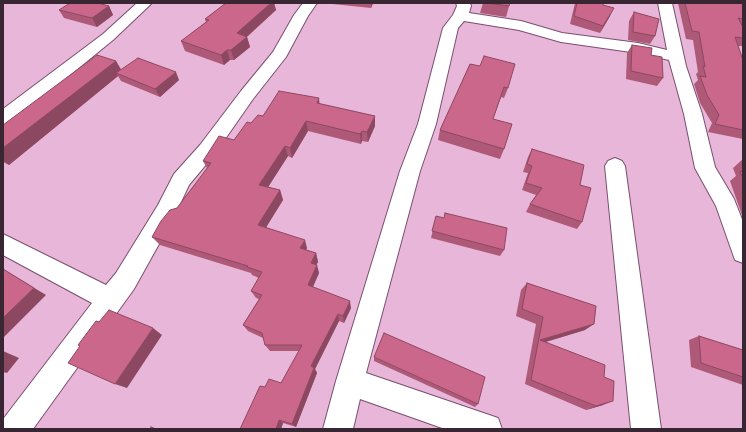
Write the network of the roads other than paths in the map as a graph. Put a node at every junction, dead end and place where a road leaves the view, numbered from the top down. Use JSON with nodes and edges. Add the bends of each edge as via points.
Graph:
{"nodes":[{"id":1,"x":145,"y":3,"type":"edge"},
{"id":2,"x":665,"y":3,"type":"edge"},
{"id":3,"x":303,"y":4,"type":"edge"},
{"id":4,"x":462,"y":10,"type":"edge"},
{"id":5,"x":677,"y":57,"type":"junction"},
{"id":6,"x":3,"y":119,"type":"edge"},
{"id":7,"x":615,"y":166,"type":"dead end"},
{"id":8,"x":3,"y":244,"type":"edge"},
{"id":9,"x":743,"y":253,"type":"edge"},
{"id":10,"x":110,"y":300,"type":"junction"},
{"id":11,"x":350,"y":381,"type":"junction"},
{"id":12,"x":15,"y":429,"type":"edge"},
{"id":13,"x":338,"y":429,"type":"edge"},
{"id":14,"x":487,"y":429,"type":"edge"},
{"id":15,"x":646,"y":429,"type":"edge"}],
"edges":[{"from":1,"to":6,"type":"street","via":[[108,36]]},
{"from":2,"to":5,"type":"street"},
{"from":3,"to":10,"type":"street","via":[[301,15],[280,54],[182,180],[144,250]]},
{"from":4,"to":5,"type":"street","via":[[561,38],[638,48]]},
{"from":4,"to":11,"type":"street","via":[[451,28],[428,124],[410,170]]},
{"from":5,"to":9,"type":"street","via":[[705,168],[726,205]]},
{"from":7,"to":15,"type":"street"},
{"from":8,"to":10,"type":"street"},
{"from":10,"to":12,"type":"street"},
{"from":11,"to":13,"type":"street"},
{"from":11,"to":14,"type":"street"}]}
